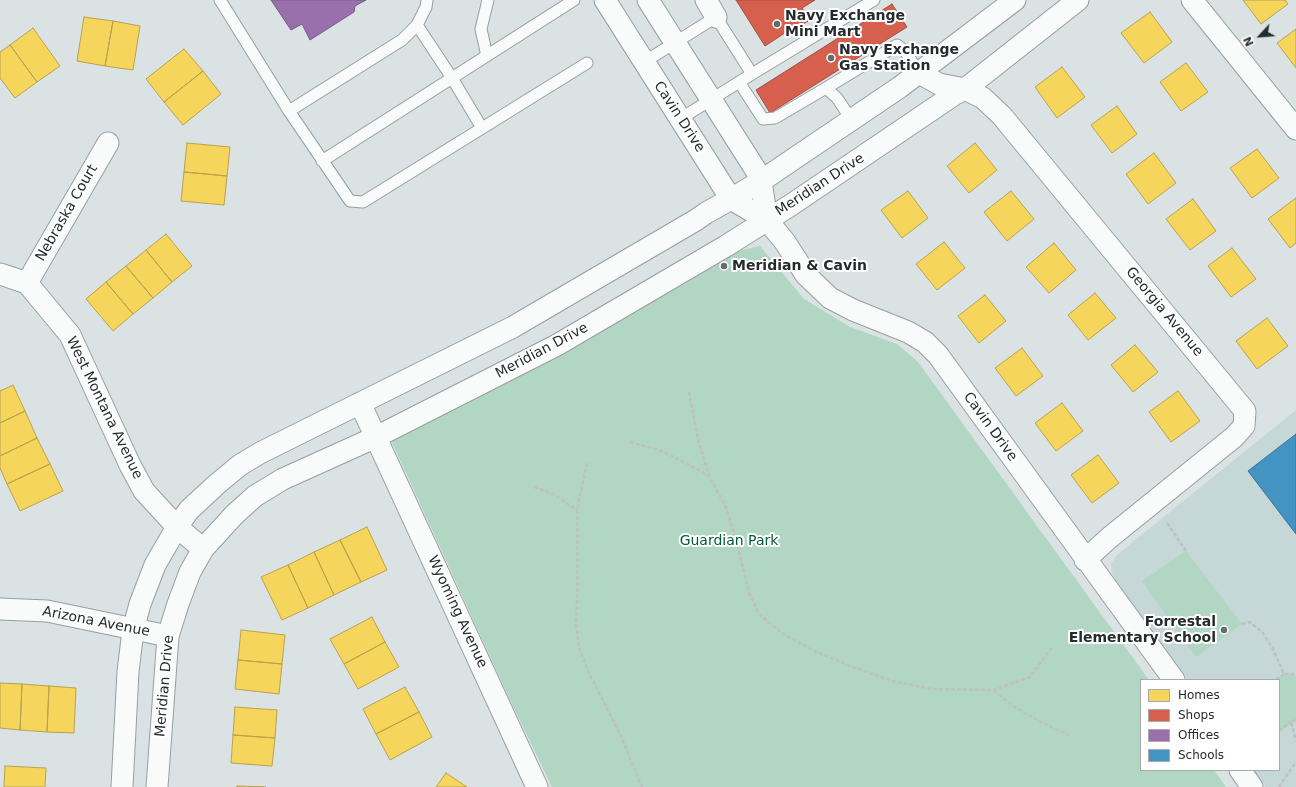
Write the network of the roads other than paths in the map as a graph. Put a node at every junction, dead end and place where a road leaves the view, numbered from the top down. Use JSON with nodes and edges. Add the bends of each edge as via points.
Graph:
{"nodes":[{"id":1,"x":220,"y":0,"type":"edge"},
{"id":2,"x":427,"y":0,"type":"edge"},
{"id":3,"x":488,"y":0,"type":"edge"},
{"id":4,"x":574,"y":0,"type":"edge"},
{"id":5,"x":605,"y":0,"type":"edge"},
{"id":6,"x":648,"y":0,"type":"edge"},
{"id":7,"x":874,"y":0,"type":"edge"},
{"id":8,"x":1015,"y":0,"type":"edge"},
{"id":9,"x":1078,"y":0,"type":"edge"},
{"id":10,"x":1192,"y":0,"type":"edge"},
{"id":11,"x":711,"y":8,"type":"edge"},
{"id":12,"x":417,"y":25,"type":"junction"},
{"id":13,"x":675,"y":43,"type":"junction"},
{"id":14,"x":487,"y":56,"type":"junction"},
{"id":15,"x":644,"y":62,"type":"junction"},
{"id":16,"x":587,"y":63,"type":"dead end"},
{"id":17,"x":919,"y":73,"type":"junction"},
{"id":18,"x":752,"y":74,"type":"junction"},
{"id":19,"x":452,"y":78,"type":"junction"},
{"id":20,"x":739,"y":82,"type":"junction"},
{"id":21,"x":826,"y":88,"type":"junction"},
{"id":22,"x":965,"y":89,"type":"junction"},
{"id":23,"x":711,"y":100,"type":"junction"},
{"id":24,"x":288,"y":111,"type":"junction"},
{"id":25,"x":680,"y":119,"type":"junction"},
{"id":26,"x":851,"y":119,"type":"junction"},
{"id":27,"x":482,"y":128,"type":"junction"},
{"id":28,"x":1296,"y":129,"type":"edge"},
{"id":29,"x":108,"y":143,"type":"dead end"},
{"id":30,"x":322,"y":161,"type":"junction"},
{"id":31,"x":761,"y":180,"type":"junction"},
{"id":32,"x":731,"y":199,"type":"junction"},
{"id":33,"x":767,"y":220,"type":"junction"},
{"id":34,"x":0,"y":274,"type":"edge"},
{"id":35,"x":27,"y":283,"type":"junction"},
{"id":36,"x":360,"y":403,"type":"junction"},
{"id":37,"x":376,"y":437,"type":"junction"},
{"id":38,"x":177,"y":527,"type":"junction"},
{"id":39,"x":203,"y":549,"type":"junction"},
{"id":40,"x":1086,"y":560,"type":"junction"},
{"id":41,"x":0,"y":609,"type":"edge"},
{"id":42,"x":133,"y":630,"type":"junction"},
{"id":43,"x":168,"y":636,"type":"junction"},
{"id":44,"x":1173,"y":679,"type":"edge"},
{"id":45,"x":1241,"y":771,"type":"edge"},
{"id":46,"x":122,"y":787,"type":"edge"},
{"id":47,"x":156,"y":787,"type":"edge"},
{"id":48,"x":537,"y":787,"type":"edge"},
{"id":49,"x":1252,"y":787,"type":"edge"}],
"edges":[{"from":1,"to":24,"type":"lane"},
{"from":2,"to":12,"type":"lane"},
{"from":3,"to":14,"type":"lane","via":[[481,29]]},
{"from":4,"to":14,"type":"lane"},
{"from":5,"to":15,"type":"street","name":"Cavin Drive"},
{"from":6,"to":13,"type":"street"},
{"from":7,"to":18,"type":"lane"},
{"from":8,"to":17,"type":"street"},
{"from":9,"to":22,"type":"street","name":"Meridian Drive"},
{"from":10,"to":28,"type":"street"},
{"from":11,"to":13,"type":"lane"},
{"from":11,"to":18,"type":"lane"},
{"from":12,"to":19,"type":"lane"},
{"from":12,"to":24,"type":"lane","via":[[402,40]]},
{"from":13,"to":15,"type":"lane"},
{"from":13,"to":23,"type":"street"},
{"from":14,"to":19,"type":"lane"},
{"from":15,"to":25,"type":"street","name":"Cavin Drive"},
{"from":16,"to":27,"type":"lane"},
{"from":17,"to":21,"type":"lane","via":[[905,51],[897,46]]},
{"from":17,"to":22,"type":"street","name":"Georgia Avenue","via":[[939,84]]},
{"from":17,"to":26,"type":"street"},
{"from":18,"to":20,"type":"lane"},
{"from":19,"to":27,"type":"lane"},
{"from":19,"to":30,"type":"lane"},
{"from":20,"to":21,"type":"lane","via":[[763,119],[775,118]]},
{"from":20,"to":23,"type":"lane"},
{"from":21,"to":26,"type":"lane","via":[[837,98]]},
{"from":22,"to":33,"type":"street","name":"Meridian Drive"},
{"from":22,"to":40,"type":"street","name":"Georgia Avenue","via":[[984,98],[1002,116],[1244,411],[1244,426],[1234,437],[1109,538]]},
{"from":23,"to":25,"type":"lane"},
{"from":23,"to":31,"type":"street"},
{"from":24,"to":30,"type":"lane"},
{"from":25,"to":32,"type":"street","name":"Cavin Drive"},
{"from":26,"to":31,"type":"street"},
{"from":27,"to":30,"type":"lane","via":[[363,202],[350,201]]},
{"from":29,"to":35,"type":"street","name":"Nebraska Court"},
{"from":31,"to":32,"type":"street"},
{"from":31,"to":33,"type":"street"},
{"from":32,"to":33,"type":"street","name":"Cavin Drive"},
{"from":32,"to":36,"type":"street","via":[[513,327]]},
{"from":33,"to":37,"type":"street","name":"Meridian Drive","via":[[557,345]]},
{"from":33,"to":40,"type":"street","name":"Cavin Drive","via":[[806,275],[830,298],[908,332],[925,342],[938,355]]},
{"from":34,"to":35,"type":"street"},
{"from":35,"to":38,"type":"street","name":"West Montana Avenue","via":[[70,335],[144,491]]},
{"from":36,"to":37,"type":"street","name":"Wyoming Avenue"},
{"from":36,"to":38,"type":"street","via":[[278,443],[240,465],[188,510]]},
{"from":37,"to":39,"type":"street","name":"Meridian Drive","via":[[283,479],[255,496]]},
{"from":37,"to":48,"type":"street","name":"Wyoming Avenue"},
{"from":38,"to":39,"type":"street","name":"West Montana Avenue"},
{"from":38,"to":42,"type":"street","via":[[155,564]]},
{"from":39,"to":43,"type":"street","name":"Meridian Drive","via":[[190,572]]},
{"from":40,"to":44,"type":"street","name":"Cavin Drive"},
{"from":41,"to":42,"type":"street","name":"Arizona Avenue","via":[[47,611]]},
{"from":42,"to":43,"type":"street","name":"Arizona Avenue"},
{"from":42,"to":46,"type":"street","via":[[128,672]]},
{"from":43,"to":47,"type":"street","name":"Meridian Drive"},
{"from":45,"to":49,"type":"street"}]}
